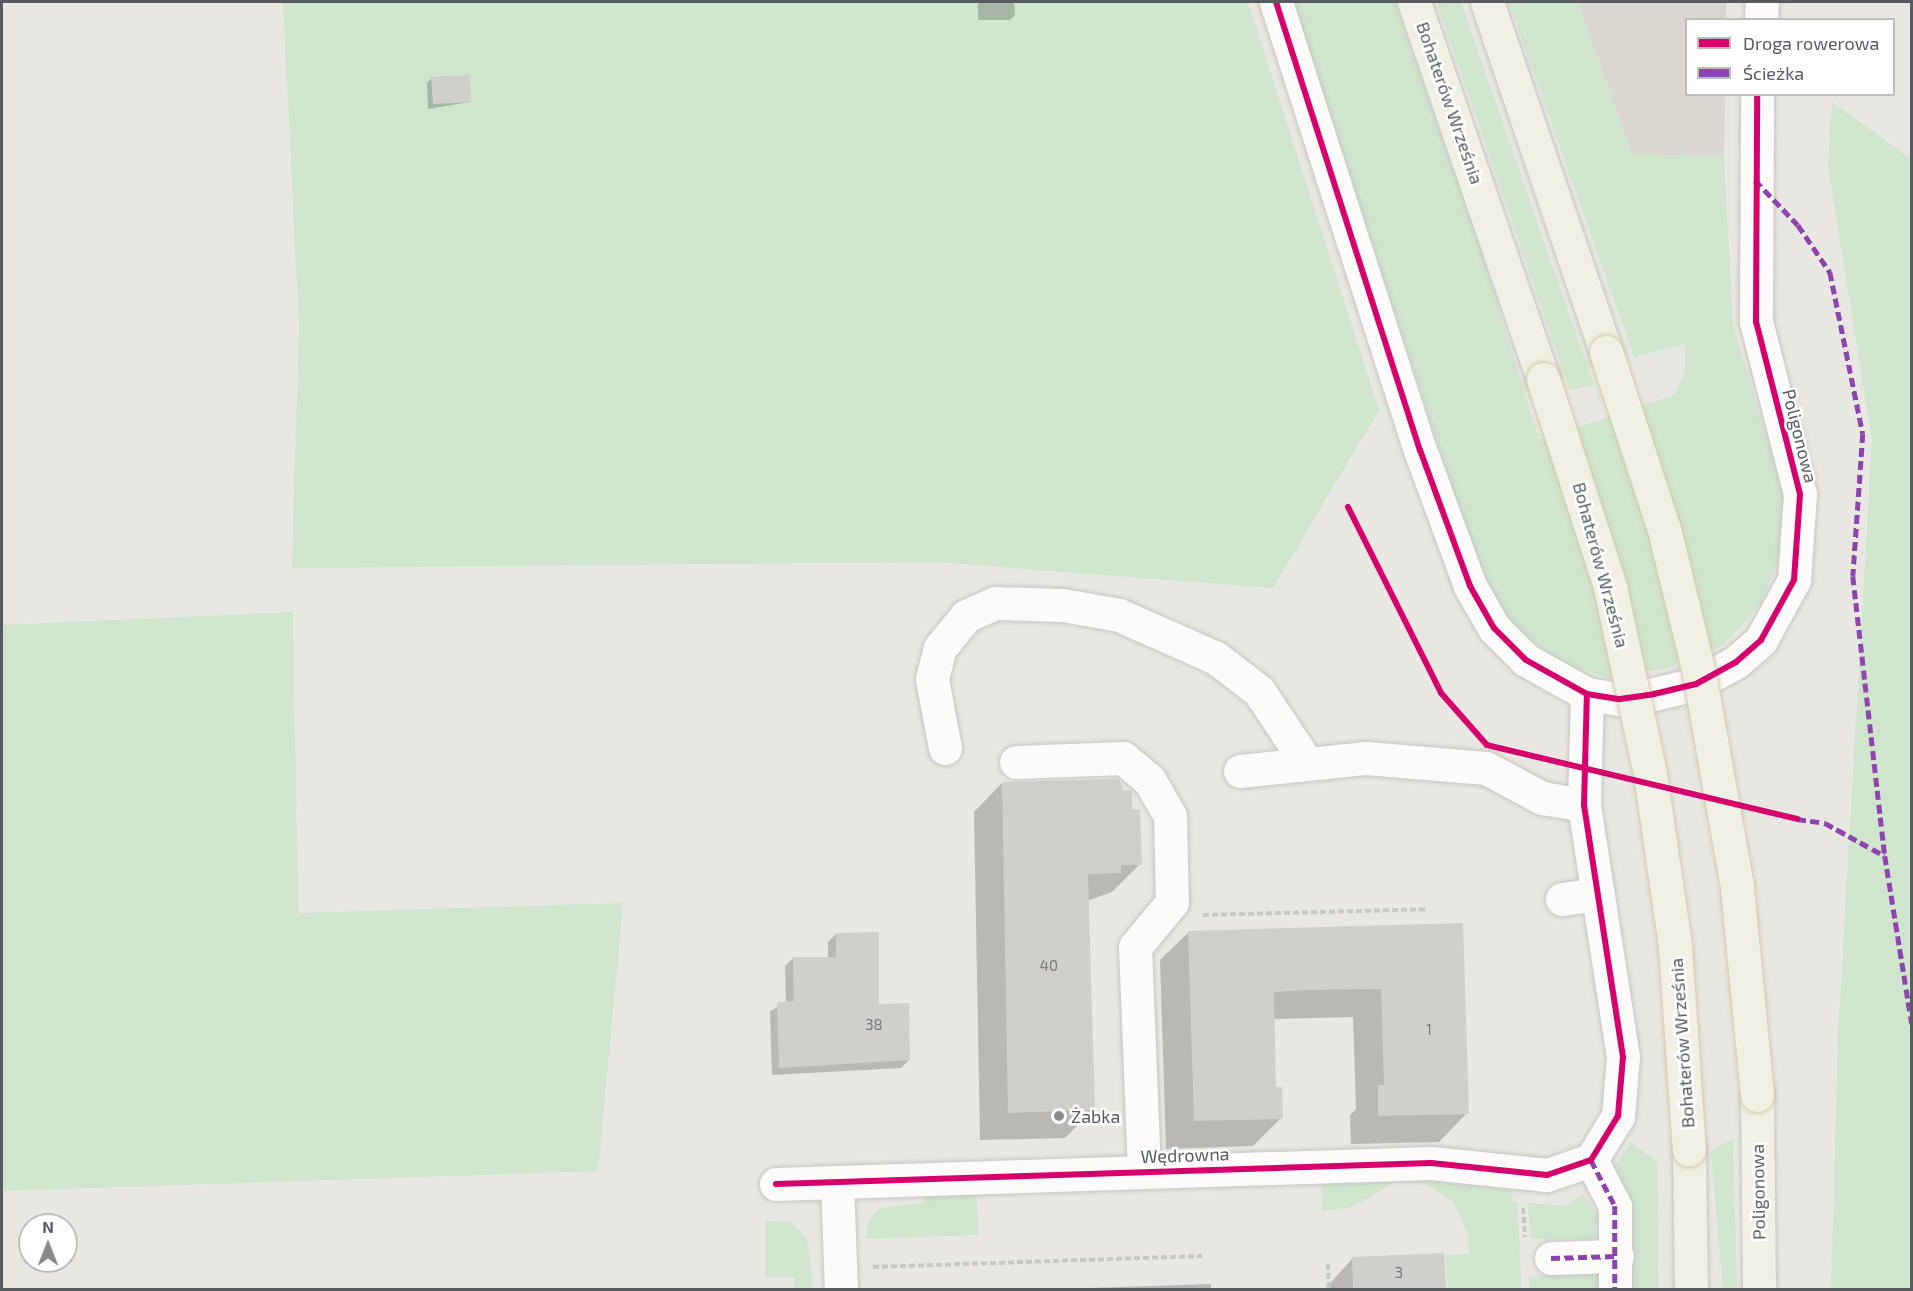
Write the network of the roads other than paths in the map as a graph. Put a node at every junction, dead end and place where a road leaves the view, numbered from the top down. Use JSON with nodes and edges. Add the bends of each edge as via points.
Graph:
{"nodes":[{"id":1,"x":1276,"y":2,"type":"edge"},
{"id":2,"x":1414,"y":2,"type":"edge"},
{"id":3,"x":1486,"y":2,"type":"edge"},
{"id":4,"x":1762,"y":2,"type":"edge"},
{"id":5,"x":1761,"y":18,"type":"edge"},
{"id":6,"x":1757,"y":96,"type":"edge"},
{"id":7,"x":1587,"y":694,"type":"junction"},
{"id":8,"x":945,"y":748,"type":"dead end"},
{"id":9,"x":1016,"y":762,"type":"dead end"},
{"id":10,"x":1306,"y":762,"type":"junction"},
{"id":11,"x":1240,"y":771,"type":"dead end"},
{"id":12,"x":1584,"y":806,"type":"junction"},
{"id":13,"x":1598,"y":894,"type":"junction"},
{"id":14,"x":1562,"y":899,"type":"dead end"},
{"id":15,"x":1591,"y":1160,"type":"junction"},
{"id":16,"x":1144,"y":1172,"type":"junction"},
{"id":17,"x":837,"y":1182,"type":"junction"},
{"id":18,"x":776,"y":1184,"type":"dead end"},
{"id":19,"x":1538,"y":1250,"type":"road end"},
{"id":20,"x":1617,"y":1256,"type":"junction"},
{"id":21,"x":851,"y":1278,"type":"edge"},
{"id":22,"x":1616,"y":1290,"type":"edge"},
{"id":23,"x":1691,"y":1290,"type":"edge"},
{"id":24,"x":1759,"y":1290,"type":"edge"}],
"edges":[{"from":1,"to":7,"type":"street","name":"Poligonowa","via":[[1420,450],[1470,586],[1494,628],[1526,660]]},
{"from":2,"to":23,"type":"main road","name":"Bohaterów Września","bridge":true,"via":[[1610,587],[1650,774],[1679,977],[1689,1150]]},
{"from":3,"to":24,"type":"main road","name":"Poligonowa","bridge":true,"via":[[1664,529],[1705,701],[1737,887],[1757,1095]]},
{"from":4,"to":5,"type":"street"},
{"from":6,"to":7,"type":"street","name":"Poligonowa","via":[[1756,322],[1800,494],[1794,580],[1761,640],[1736,662],[1695,684],[1654,694],[1620,699]]},
{"from":7,"to":12,"type":"street"},
{"from":8,"to":10,"type":"street","via":[[932,679],[940,648],[966,616],[995,603],[1063,604],[1119,615],[1216,658],[1259,692]]},
{"from":9,"to":16,"type":"street","via":[[1123,758],[1142,771],[1170,816],[1172,902],[1135,947]]},
{"from":10,"to":11,"type":"street"},
{"from":10,"to":12,"type":"street","via":[[1366,758],[1486,768],[1542,798]]},
{"from":12,"to":13,"type":"street"},
{"from":13,"to":14,"type":"street"},
{"from":13,"to":15,"type":"street","via":[[1623,1057],[1618,1116]]},
{"from":15,"to":16,"type":"street","name":"Wędrowna","via":[[1547,1175],[1431,1163]]},
{"from":15,"to":20,"type":"street","via":[[1615,1206]]},
{"from":16,"to":17,"type":"street","name":"Wędrowna"},
{"from":17,"to":18,"type":"street","name":"Wędrowna"},
{"from":17,"to":21,"type":"street"},
{"from":19,"to":20,"type":"street"},
{"from":20,"to":22,"type":"street"}]}
